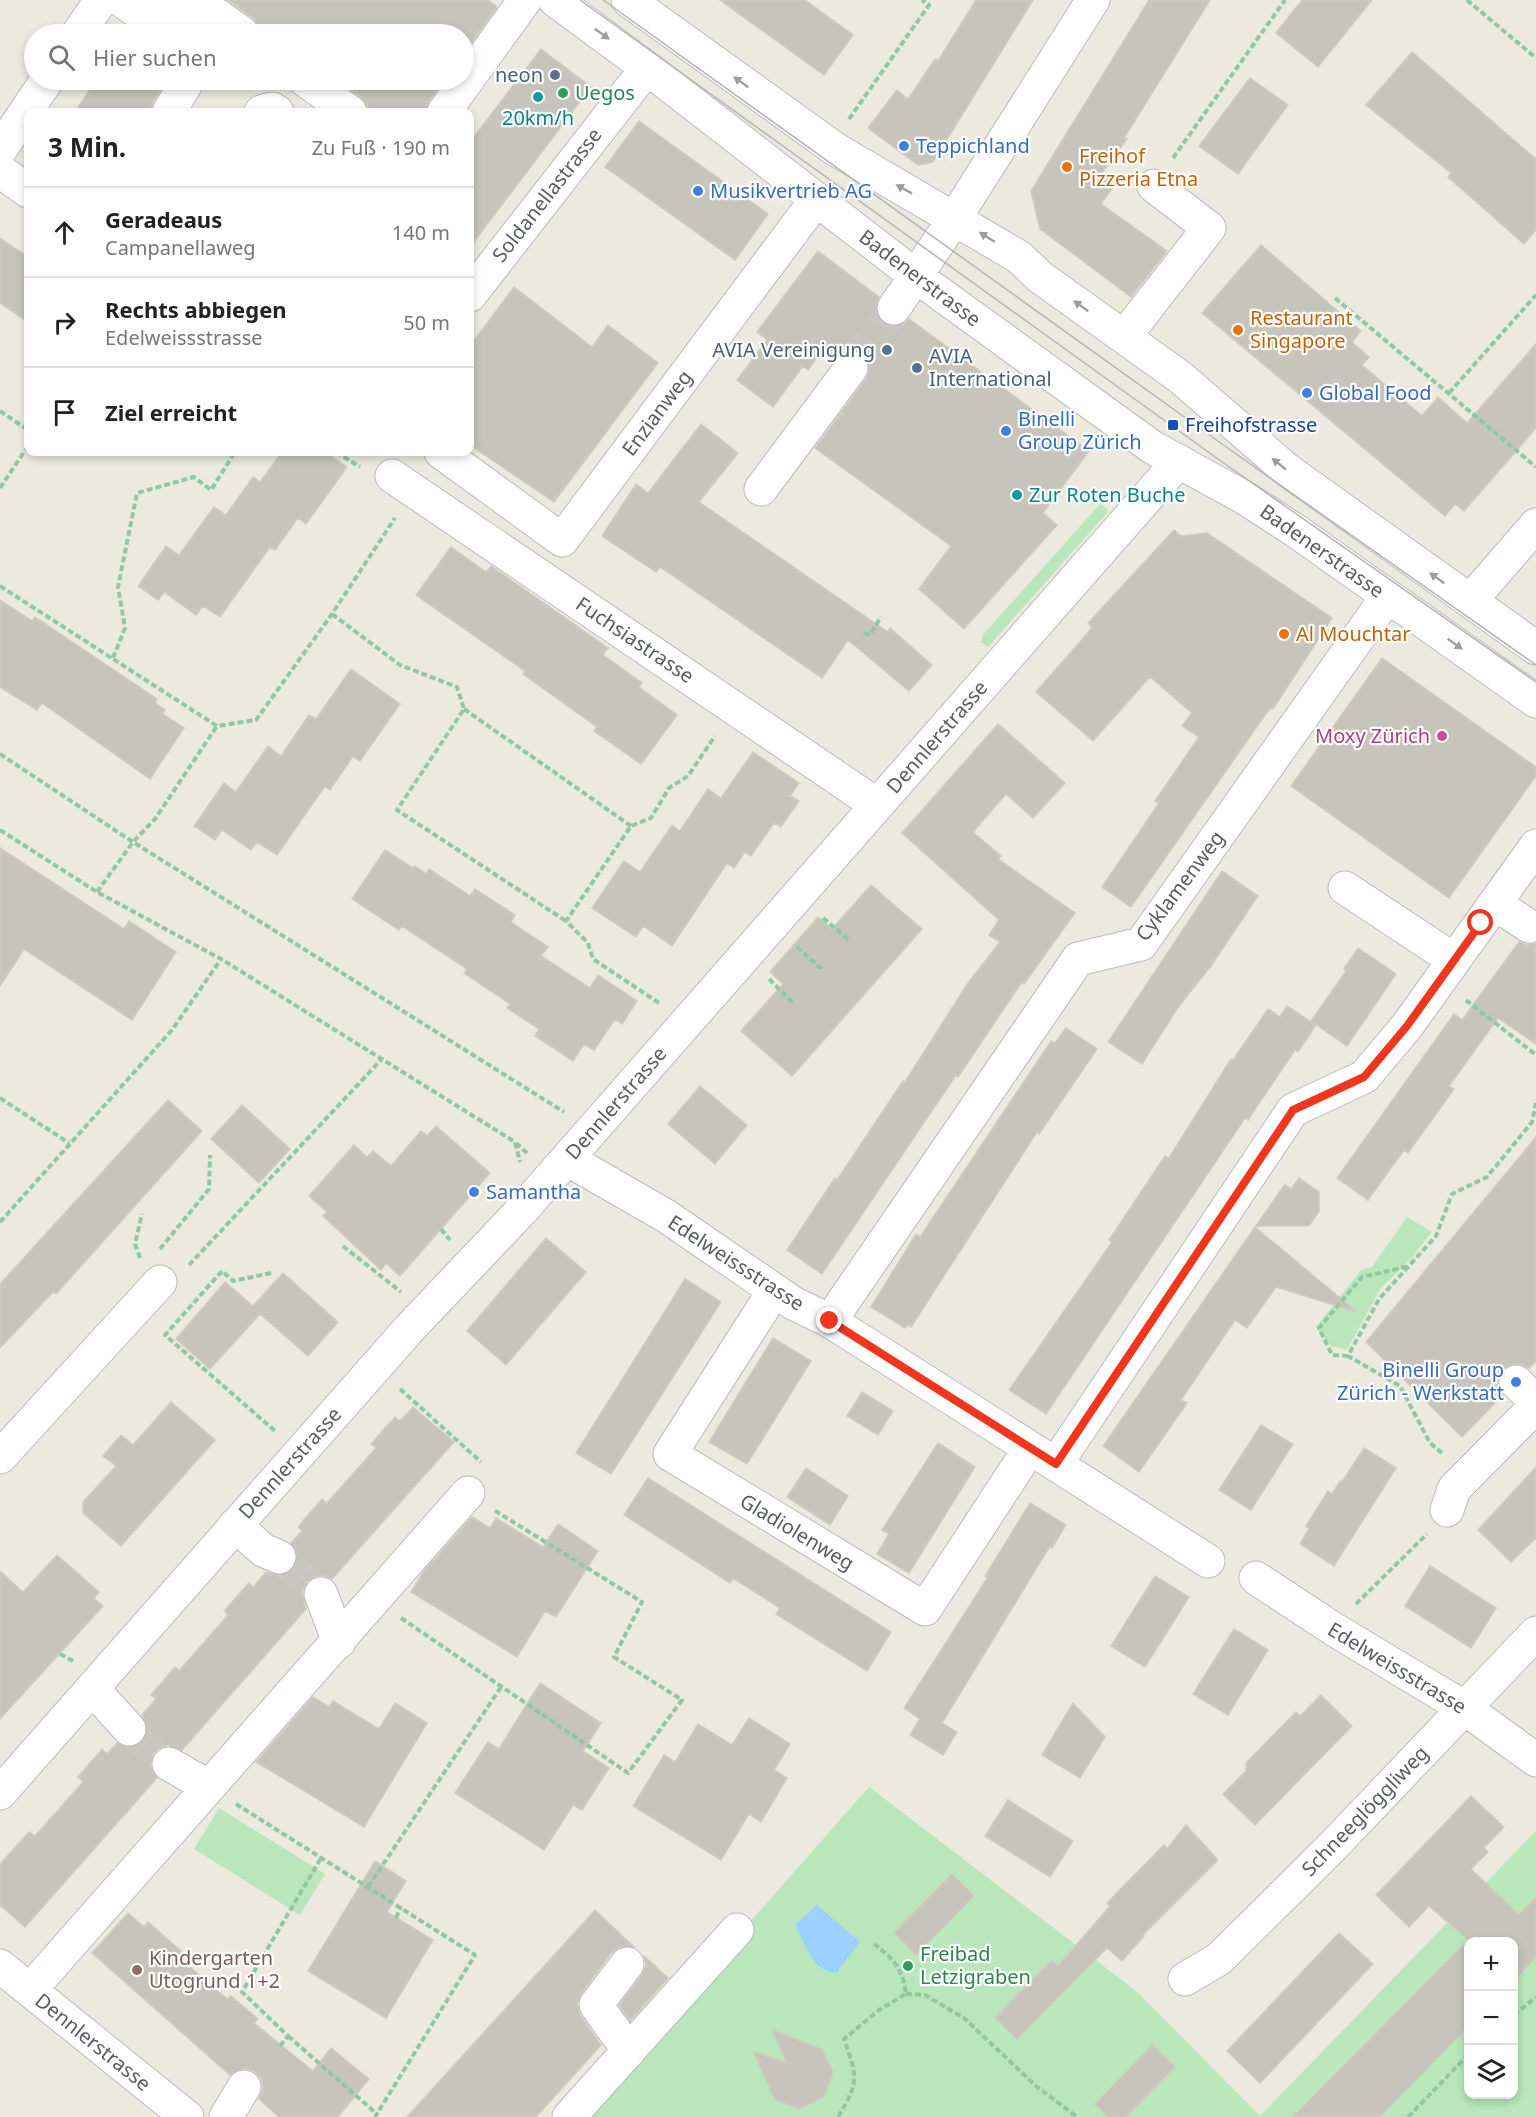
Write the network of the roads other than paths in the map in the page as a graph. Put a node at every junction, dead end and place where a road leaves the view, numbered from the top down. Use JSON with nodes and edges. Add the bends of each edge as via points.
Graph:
{"nodes":[{"id":1,"x":101,"y":0,"type":"edge"},
{"id":2,"x":121,"y":0,"type":"edge"},
{"id":3,"x":163,"y":0,"type":"edge"},
{"id":4,"x":195,"y":0,"type":"edge"},
{"id":5,"x":525,"y":0,"type":"edge"},
{"id":6,"x":555,"y":0,"type":"edge"},
{"id":7,"x":628,"y":0,"type":"edge"},
{"id":8,"x":1093,"y":0,"type":"edge"},
{"id":9,"x":85,"y":24,"type":"edge"},
{"id":10,"x":156,"y":24,"type":"edge"},
{"id":11,"x":198,"y":24,"type":"edge"},
{"id":12,"x":229,"y":24,"type":"edge"},
{"id":13,"x":647,"y":68,"type":"junction"},
{"id":14,"x":474,"y":71,"type":"edge"},
{"id":15,"x":40,"y":90,"type":"edge"},
{"id":16,"x":182,"y":90,"type":"edge"},
{"id":17,"x":319,"y":90,"type":"edge"},
{"id":18,"x":460,"y":90,"type":"edge"},
{"id":19,"x":28,"y":108,"type":"edge"},
{"id":20,"x":171,"y":108,"type":"edge"},
{"id":21,"x":344,"y":108,"type":"edge"},
{"id":22,"x":447,"y":108,"type":"edge"},
{"id":23,"x":24,"y":114,"type":"edge"},
{"id":24,"x":0,"y":150,"type":"edge"},
{"id":25,"x":0,"y":171,"type":"edge"},
{"id":26,"x":1154,"y":186,"type":"road end"},
{"id":27,"x":24,"y":188,"type":"edge"},
{"id":28,"x":816,"y":200,"type":"junction"},
{"id":29,"x":955,"y":218,"type":"junction"},
{"id":30,"x":917,"y":277,"type":"junction"},
{"id":31,"x":474,"y":290,"type":"edge"},
{"id":32,"x":894,"y":308,"type":"tunnel mouth"},
{"id":33,"x":1124,"y":337,"type":"junction"},
{"id":34,"x":851,"y":368,"type":"tunnel mouth"},
{"id":35,"x":446,"y":456,"type":"edge"},
{"id":36,"x":1179,"y":462,"type":"junction"},
{"id":37,"x":403,"y":483,"type":"road end"},
{"id":38,"x":761,"y":489,"type":"dead end"},
{"id":39,"x":1536,"y":525,"type":"edge"},
{"id":40,"x":1387,"y":597,"type":"junction"},
{"id":41,"x":1470,"y":602,"type":"junction"},
{"id":42,"x":1536,"y":648,"type":"edge"},
{"id":43,"x":1536,"y":701,"type":"edge"},
{"id":44,"x":877,"y":805,"type":"junction"},
{"id":45,"x":1536,"y":846,"type":"edge"},
{"id":46,"x":1345,"y":888,"type":"dead end"},
{"id":47,"x":1495,"y":904,"type":"junction"},
{"id":48,"x":1529,"y":926,"type":"dead end"},
{"id":49,"x":1448,"y":969,"type":"junction"},
{"id":50,"x":567,"y":1159,"type":"junction"},
{"id":51,"x":157,"y":1270,"type":"road end"},
{"id":52,"x":774,"y":1291,"type":"junction"},
{"id":53,"x":830,"y":1321,"type":"junction"},
{"id":54,"x":1529,"y":1397,"type":"edge"},
{"id":55,"x":1043,"y":1456,"type":"junction"},
{"id":56,"x":0,"y":1457,"type":"edge"},
{"id":57,"x":468,"y":1494,"type":"road end"},
{"id":58,"x":1447,"y":1510,"type":"road end"},
{"id":59,"x":235,"y":1525,"type":"junction"},
{"id":60,"x":279,"y":1557,"type":"tunnel mouth"},
{"id":61,"x":1208,"y":1561,"type":"dead end"},
{"id":62,"x":1256,"y":1578,"type":"dead end"},
{"id":63,"x":321,"y":1594,"type":"tunnel mouth"},
{"id":64,"x":1536,"y":1633,"type":"edge"},
{"id":65,"x":339,"y":1642,"type":"junction"},
{"id":66,"x":93,"y":1689,"type":"junction"},
{"id":67,"x":1463,"y":1707,"type":"junction"},
{"id":68,"x":129,"y":1729,"type":"tunnel mouth"},
{"id":69,"x":1536,"y":1760,"type":"edge"},
{"id":70,"x":169,"y":1764,"type":"tunnel mouth"},
{"id":71,"x":209,"y":1787,"type":"junction"},
{"id":72,"x":0,"y":1793,"type":"edge"},
{"id":73,"x":737,"y":1930,"type":"dead end"},
{"id":74,"x":627,"y":1964,"type":"dead end"},
{"id":75,"x":0,"y":1966,"type":"edge"},
{"id":76,"x":1185,"y":1979,"type":"dead end"},
{"id":77,"x":30,"y":1990,"type":"junction"},
{"id":78,"x":628,"y":2051,"type":"junction"},
{"id":79,"x":244,"y":2087,"type":"dead end"},
{"id":80,"x":187,"y":2117,"type":"edge"},
{"id":81,"x":226,"y":2117,"type":"edge"},
{"id":82,"x":569,"y":2117,"type":"edge"}],
"edges":[{"from":1,"to":9,"type":"street"},
{"from":2,"to":10,"type":"street"},
{"from":3,"to":11,"type":"street"},
{"from":4,"to":12,"type":"street"},
{"from":5,"to":14,"type":"street"},
{"from":6,"to":13,"type":"street","name":"Badenerstrasse","one_way":true},
{"from":29,"to":7,"type":"street","one_way":true,"via":[[835,149]]},
{"from":8,"to":29,"type":"street"},
{"from":13,"to":28,"type":"street","name":"Badenerstrasse"},
{"from":13,"to":31,"type":"street","name":"Soldanellastrasse"},
{"from":15,"to":19,"type":"street"},
{"from":16,"to":20,"type":"street"},
{"from":17,"to":21,"type":"street"},
{"from":18,"to":22,"type":"street"},
{"from":23,"to":24,"type":"street"},
{"from":25,"to":27,"type":"street"},
{"from":26,"to":33,"type":"street","via":[[1209,228]]},
{"from":28,"to":30,"type":"street","name":"Badenerstrasse"},
{"from":28,"to":35,"type":"street","name":"Enzianweg","via":[[562,540]]},
{"from":29,"to":30,"type":"street"},
{"from":33,"to":29,"type":"street","one_way":true,"via":[[1018,257]]},
{"from":30,"to":32,"type":"street"},
{"from":30,"to":36,"type":"street","name":"Badenerstrasse","via":[[1124,427]]},
{"from":41,"to":33,"type":"street","one_way":true,"via":[[1287,470],[1180,377]]},
{"from":34,"to":38,"type":"street"},
{"from":36,"to":40,"type":"street","name":"Badenerstrasse","via":[[1245,498]]},
{"from":36,"to":44,"type":"street","name":"Dennlerstrasse"},
{"from":37,"to":44,"type":"street","name":"Fuchsiastrasse"},
{"from":39,"to":41,"type":"street"},
{"from":40,"to":43,"type":"street","name":"Badenerstrasse","one_way":true},
{"from":40,"to":53,"type":"street","name":"Cyklamenweg","via":[[1141,944],[1078,959]]},
{"from":41,"to":42,"type":"street"},
{"from":44,"to":50,"type":"street","name":"Dennlerstrasse"},
{"from":45,"to":47,"type":"street"},
{"from":46,"to":49,"type":"street"},
{"from":47,"to":48,"type":"street"},
{"from":47,"to":49,"type":"street"},
{"from":49,"to":55,"type":"street","via":[[1364,1077],[1293,1110]]},
{"from":50,"to":52,"type":"street","name":"Edelweissstrasse","via":[[666,1216]]},
{"from":50,"to":59,"type":"street","name":"Dennlerstrasse"},
{"from":51,"to":56,"type":"street"},
{"from":52,"to":53,"type":"street","name":"Edelweissstrasse"},
{"from":52,"to":55,"type":"street","name":"Gladiolenweg","via":[[670,1454],[925,1609]]},
{"from":53,"to":55,"type":"street","name":"Edelweissstrasse"},
{"from":54,"to":58,"type":"street","via":[[1454,1489]]},
{"from":55,"to":61,"type":"street","name":"Edelweissstrasse"},
{"from":57,"to":65,"type":"street"},
{"from":59,"to":60,"type":"street","via":[[263,1550]]},
{"from":59,"to":66,"type":"street","name":"Dennlerstrasse"},
{"from":62,"to":67,"type":"street","name":"Edelweissstrasse"},
{"from":63,"to":65,"type":"street"},
{"from":64,"to":67,"type":"street","name":"Schneeglöggliweg"},
{"from":65,"to":71,"type":"street"},
{"from":66,"to":68,"type":"street"},
{"from":66,"to":72,"type":"street","name":"Dennlerstrasse"},
{"from":67,"to":69,"type":"street","name":"Edelweissstrasse"},
{"from":67,"to":76,"type":"street","name":"Schneeglöggliweg","via":[[1220,1959]]},
{"from":70,"to":71,"type":"street"},
{"from":71,"to":77,"type":"street"},
{"from":73,"to":78,"type":"street"},
{"from":74,"to":78,"type":"street","via":[[596,2005]]},
{"from":75,"to":77,"type":"street","name":"Dennlerstrasse"},
{"from":77,"to":80,"type":"street","name":"Dennlerstrasse"},
{"from":78,"to":82,"type":"street"},
{"from":79,"to":81,"type":"street"}]}
